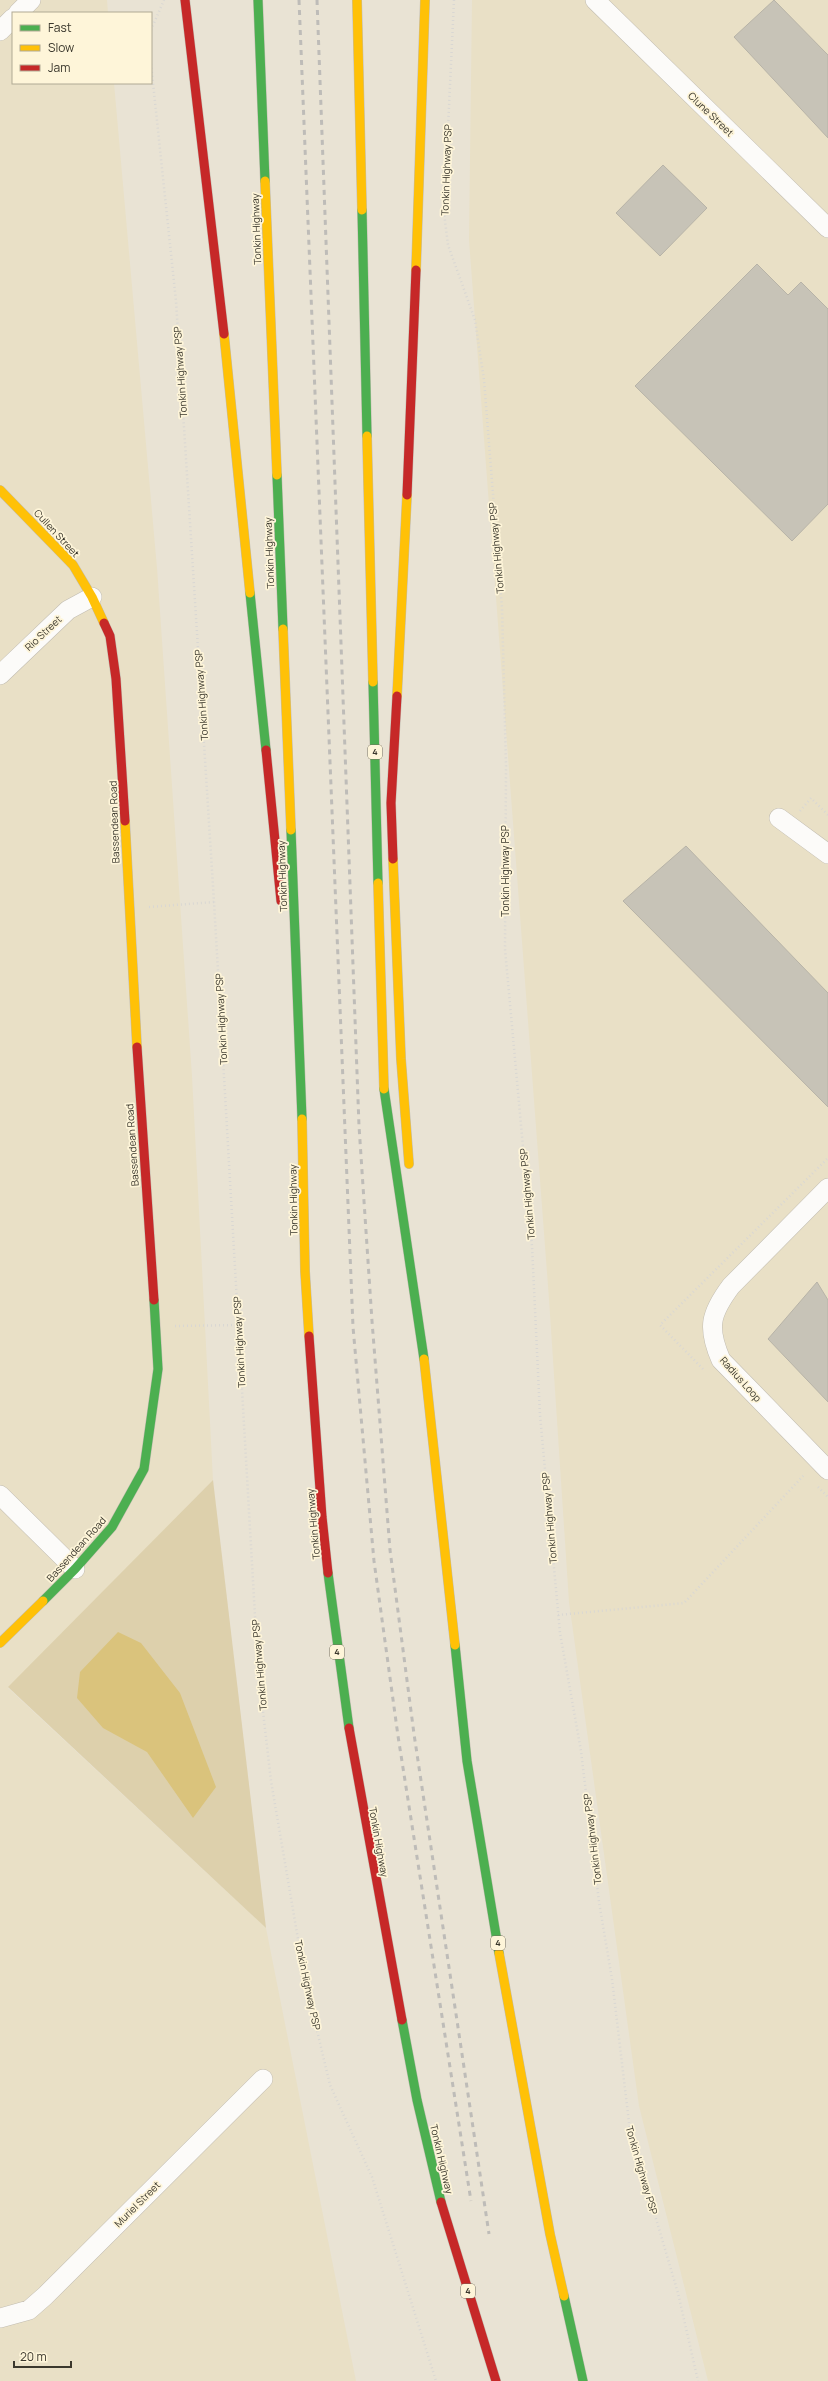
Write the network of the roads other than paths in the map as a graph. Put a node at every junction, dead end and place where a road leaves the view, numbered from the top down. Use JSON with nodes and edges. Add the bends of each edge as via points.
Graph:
{"nodes":[{"id":1,"x":31,"y":0,"type":"edge"},
{"id":2,"x":185,"y":0,"type":"edge"},
{"id":3,"x":258,"y":0,"type":"edge"},
{"id":4,"x":357,"y":0,"type":"edge"},
{"id":5,"x":426,"y":0,"type":"edge"},
{"id":6,"x":595,"y":0,"type":"edge"},
{"id":7,"x":19,"y":12,"type":"edge"},
{"id":8,"x":12,"y":19,"type":"edge"},
{"id":9,"x":0,"y":31,"type":"edge"},
{"id":10,"x":828,"y":228,"type":"edge"},
{"id":11,"x":0,"y":490,"type":"edge"},
{"id":12,"x":92,"y":597,"type":"junction"},
{"id":13,"x":0,"y":675,"type":"edge"},
{"id":14,"x":784,"y":821,"type":"road end"},
{"id":15,"x":828,"y":854,"type":"edge"},
{"id":16,"x":282,"y":910,"type":"dead end"},
{"id":17,"x":286,"y":948,"type":"dead end"},
{"id":18,"x":302,"y":1095,"type":"junction"},
{"id":19,"x":410,"y":1178,"type":"dead end"},
{"id":20,"x":828,"y":1188,"type":"edge"},
{"id":21,"x":413,"y":1217,"type":"dead end"},
{"id":22,"x":423,"y":1351,"type":"junction"},
{"id":23,"x":828,"y":1470,"type":"edge"},
{"id":24,"x":0,"y":1495,"type":"edge"},
{"id":25,"x":75,"y":1569,"type":"junction"},
{"id":26,"x":0,"y":1643,"type":"edge"},
{"id":27,"x":263,"y":2079,"type":"dead end"},
{"id":28,"x":2,"y":2318,"type":"edge"},
{"id":29,"x":496,"y":2381,"type":"edge"},
{"id":30,"x":583,"y":2381,"type":"edge"}],
"edges":[{"from":1,"to":7,"type":"street"},
{"from":2,"to":16,"type":"main road","via":[[220,298]]},
{"from":3,"to":18,"type":"main road","name":"Tonkin Highway","number":"4"},
{"from":4,"to":22,"type":"main road","number":"4","via":[[383,1080]]},
{"from":5,"to":19,"type":"main road","via":[[409,466],[391,803],[401,1060]]},
{"from":6,"to":10,"type":"street","name":"Clune Street"},
{"from":8,"to":9,"type":"street"},
{"from":11,"to":12,"type":"main road","name":"Cullen Street","via":[[73,565]]},
{"from":12,"to":13,"type":"street","name":"Rio Street","via":[[68,610]]},
{"from":12,"to":25,"type":"main road","name":"Bassendean Road","via":[[110,636],[116,679],[158,1369],[144,1470],[112,1527]]},
{"from":14,"to":15,"type":"street"},
{"from":17,"to":18,"type":"main road"},
{"from":18,"to":29,"type":"main road","name":"Tonkin Highway","number":"4","via":[[305,1271],[322,1509],[337,1649],[352,1751],[417,2100],[440,2200]]},
{"from":20,"to":23,"type":"street","name":"Radius Loop","via":[[720,1300],[714,1313],[712,1340],[722,1360]]},
{"from":21,"to":22,"type":"main road"},
{"from":22,"to":30,"type":"main road","number":"4","via":[[467,1761],[547,2218]]},
{"from":24,"to":25,"type":"street"},
{"from":25,"to":26,"type":"main road","name":"Bassendean Road"},
{"from":27,"to":28,"type":"street","name":"Muriel Street","via":[[29,2310]]}]}
